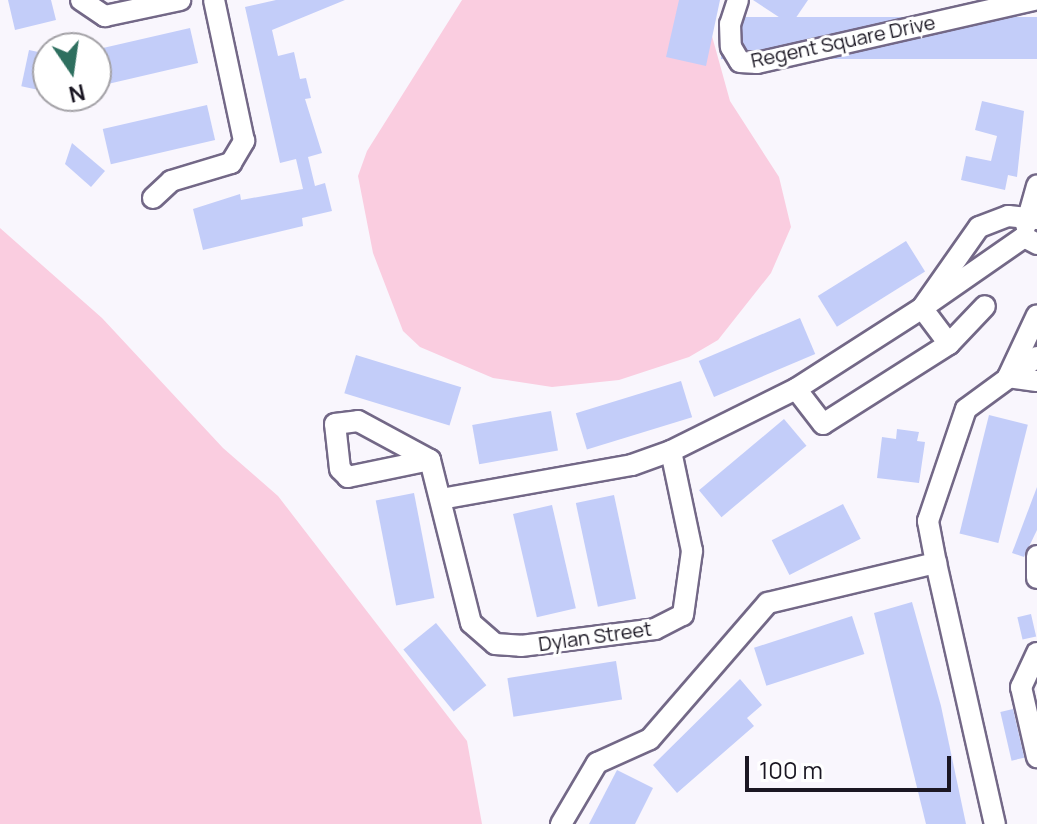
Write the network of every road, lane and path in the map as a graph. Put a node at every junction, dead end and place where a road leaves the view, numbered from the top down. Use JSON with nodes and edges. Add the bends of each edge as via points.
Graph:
{"nodes":[{"id":1,"x":81,"y":0,"type":"edge"},
{"id":2,"x":180,"y":0,"type":"edge"},
{"id":3,"x":214,"y":0,"type":"edge"},
{"id":4,"x":738,"y":0,"type":"edge"},
{"id":5,"x":1035,"y":0,"type":"edge"},
{"id":6,"x":1011,"y":3,"type":"edge"},
{"id":7,"x":1037,"y":186,"type":"edge"},
{"id":8,"x":153,"y":198,"type":"dead end"},
{"id":9,"x":1033,"y":217,"type":"edge"},
{"id":10,"x":1030,"y":240,"type":"edge"},
{"id":11,"x":985,"y":306,"type":"dead end"},
{"id":12,"x":922,"y":308,"type":"junction"},
{"id":13,"x":1037,"y":315,"type":"edge"},
{"id":14,"x":949,"y":344,"type":"junction"},
{"id":15,"x":1037,"y":357,"type":"edge"},
{"id":16,"x":1008,"y":377,"type":"junction"},
{"id":17,"x":1037,"y":381,"type":"edge"},
{"id":18,"x":796,"y":389,"type":"junction"},
{"id":19,"x":671,"y":451,"type":"junction"},
{"id":20,"x":430,"y":460,"type":"dead end"},
{"id":21,"x":441,"y":499,"type":"junction"},
{"id":22,"x":1037,"y":556,"type":"edge"},
{"id":23,"x":936,"y":563,"type":"junction"},
{"id":24,"x":1037,"y":578,"type":"edge"},
{"id":25,"x":1037,"y":653,"type":"edge"},
{"id":26,"x":1037,"y":757,"type":"edge"},
{"id":27,"x":561,"y":824,"type":"edge"},
{"id":28,"x":995,"y":824,"type":"edge"}],
"edges":[{"from":1,"to":2,"type":"street","via":[[95,13],[111,16]]},
{"from":3,"to":8,"type":"street","via":[[244,141],[231,163],[171,181]]},
{"from":4,"to":6,"type":"street","name":"Regent Square Drive","via":[[730,24],[731,47],[740,62],[757,63]]},
{"from":5,"to":6,"type":"street","name":"Regent Square Drive"},
{"from":7,"to":9,"type":"street"},
{"from":9,"to":10,"type":"street"},
{"from":9,"to":12,"type":"street","via":[[979,227]]},
{"from":10,"to":12,"type":"street"},
{"from":11,"to":14,"type":"street"},
{"from":12,"to":14,"type":"street"},
{"from":12,"to":18,"type":"street"},
{"from":13,"to":16,"type":"street"},
{"from":14,"to":18,"type":"street","via":[[823,424]]},
{"from":15,"to":16,"type":"street"},
{"from":16,"to":17,"type":"street"},
{"from":16,"to":23,"type":"street","via":[[966,409],[928,521]]},
{"from":18,"to":19,"type":"street"},
{"from":19,"to":21,"type":"street","via":[[632,465]]},
{"from":19,"to":21,"type":"street","name":"Dylan Street","via":[[692,569],[683,615],[655,629],[495,644],[466,611]]},
{"from":20,"to":21,"type":"street","name":"Dylan Street"},
{"from":22,"to":24,"type":"street"},
{"from":23,"to":27,"type":"street","via":[[768,603],[650,739],[597,763]]},
{"from":23,"to":28,"type":"street"},
{"from":25,"to":26,"type":"street","via":[[1021,687]]}]}
